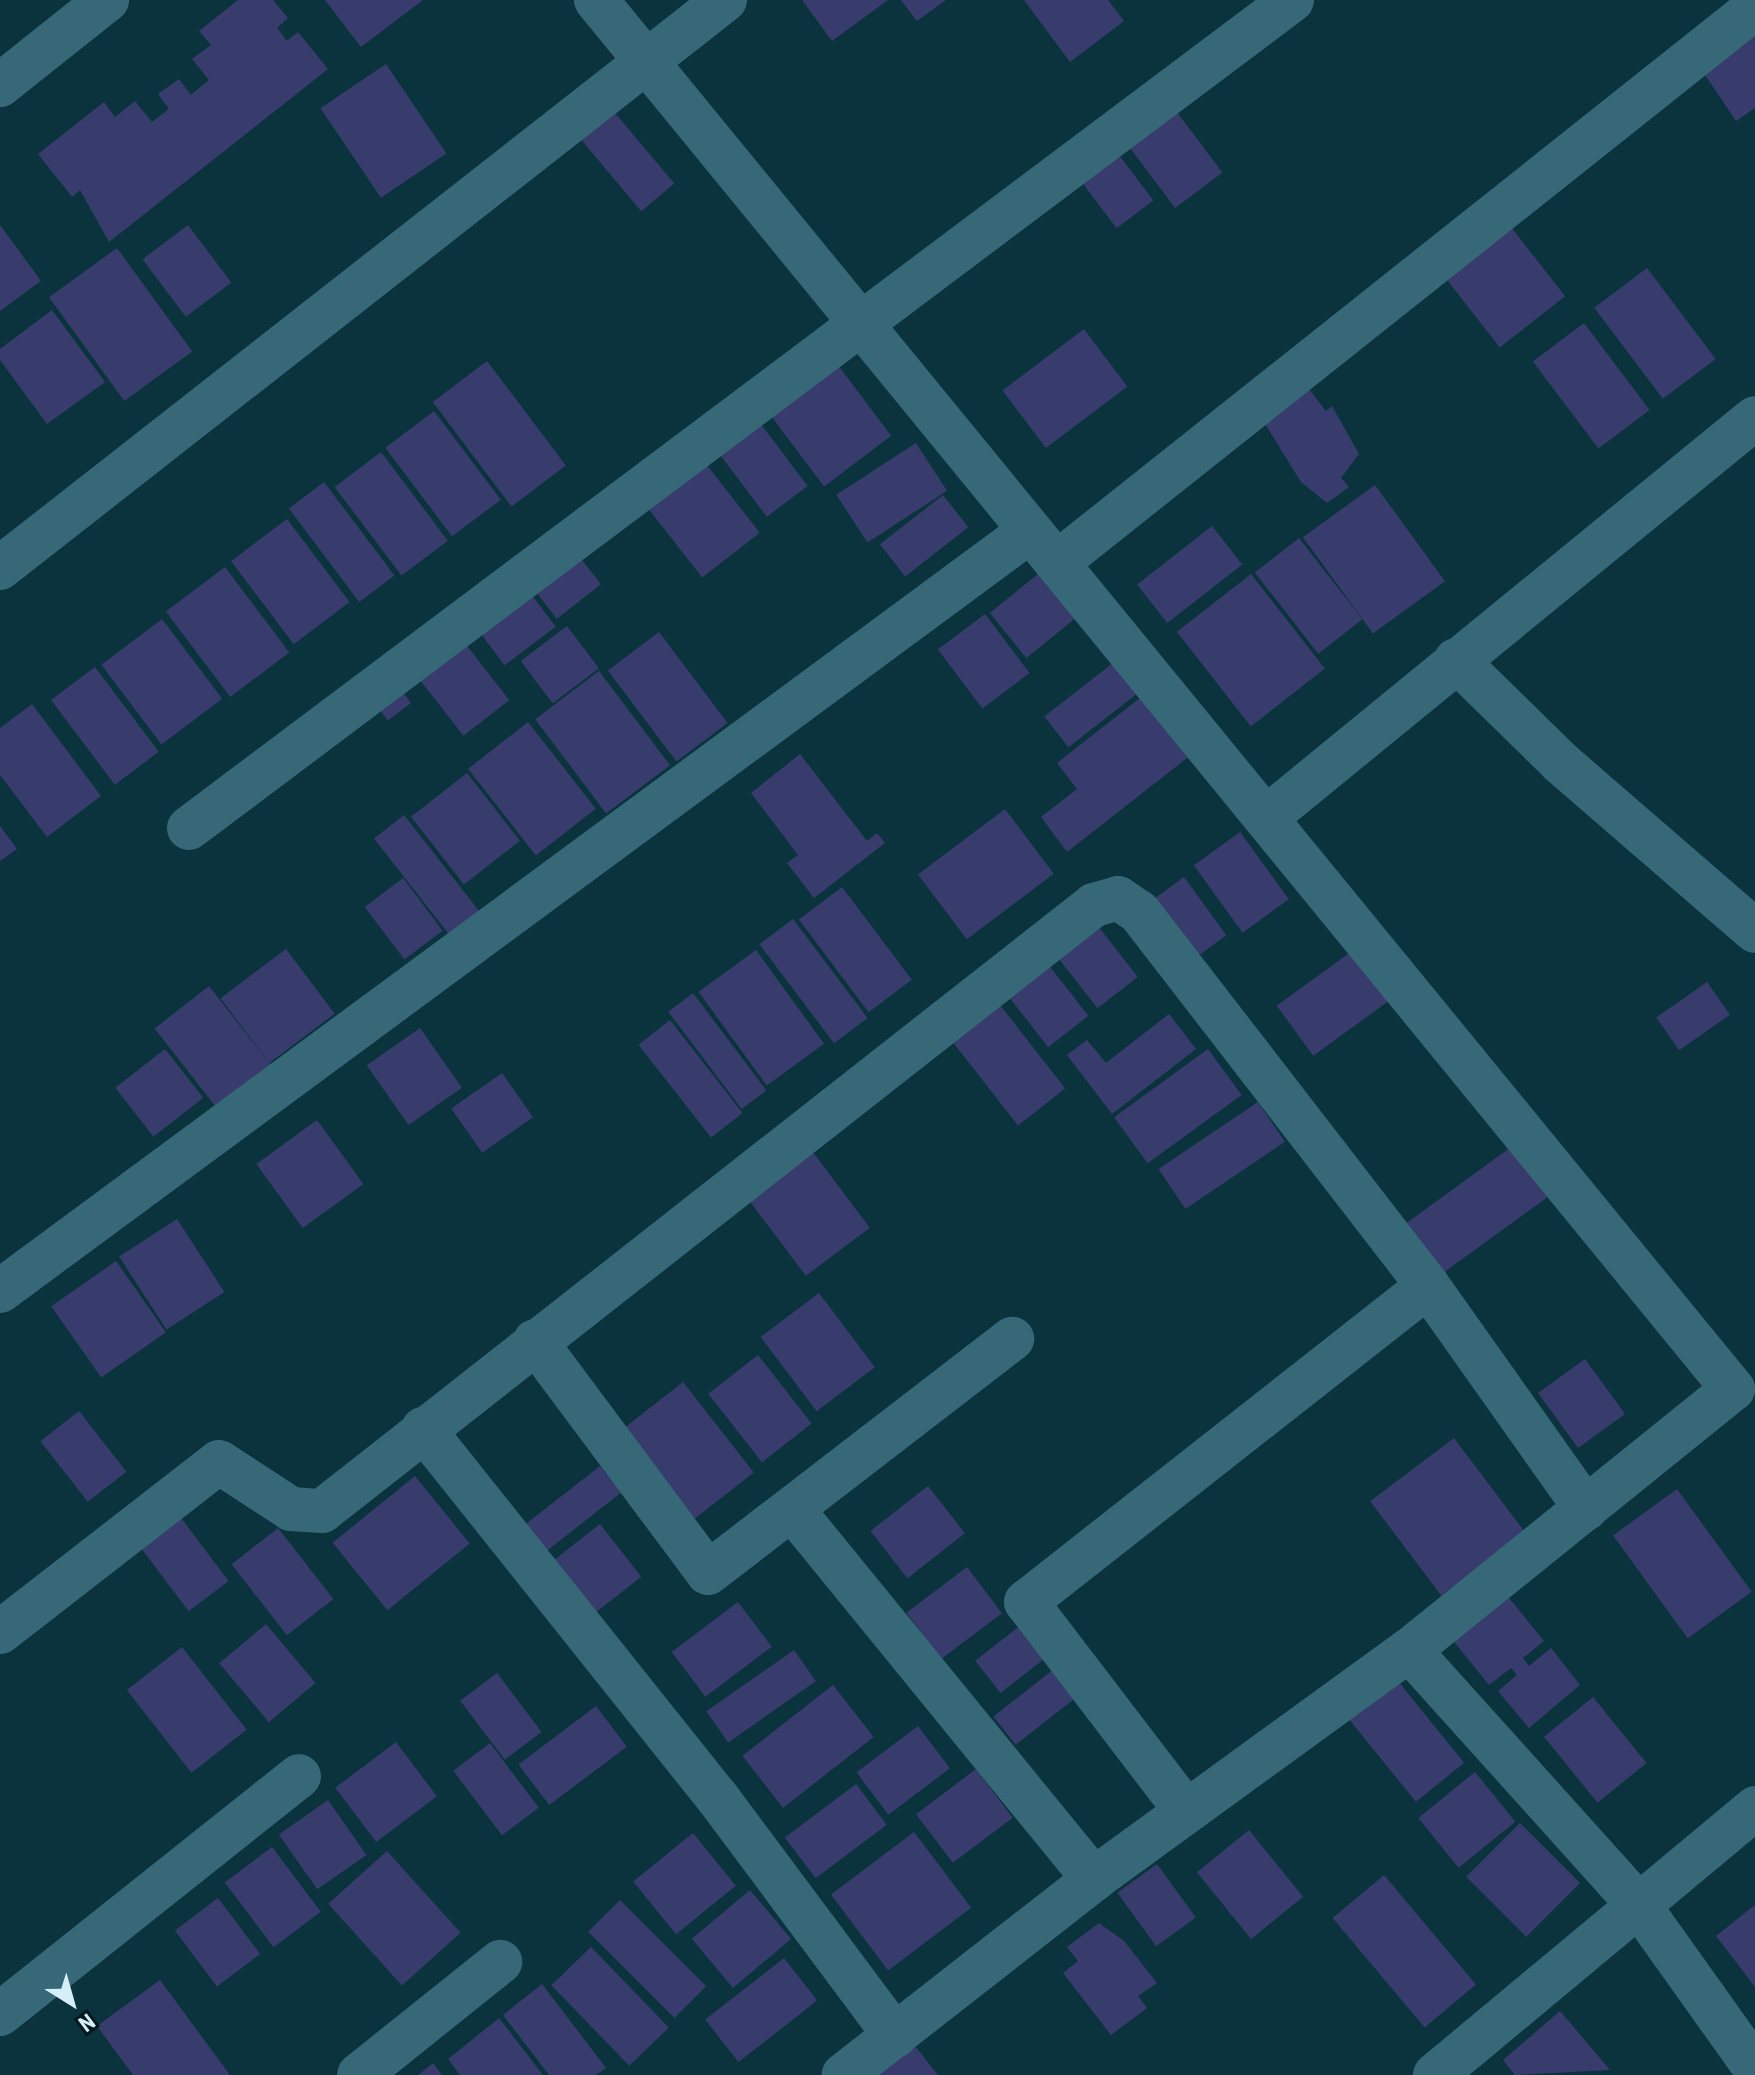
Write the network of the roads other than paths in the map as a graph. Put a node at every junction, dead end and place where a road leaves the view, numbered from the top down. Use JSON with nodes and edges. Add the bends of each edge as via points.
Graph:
{"nodes":[{"id":1,"x":107,"y":0,"type":"edge"},
{"id":2,"x":596,"y":0,"type":"edge"},
{"id":3,"x":725,"y":0,"type":"edge"},
{"id":4,"x":1292,"y":0,"type":"edge"},
{"id":5,"x":1755,"y":8,"type":"edge"},
{"id":6,"x":642,"y":62,"type":"junction"},
{"id":7,"x":0,"y":85,"type":"edge"},
{"id":8,"x":861,"y":328,"type":"junction"},
{"id":9,"x":1755,"y":418,"type":"edge"},
{"id":10,"x":1044,"y":547,"type":"junction"},
{"id":11,"x":0,"y":568,"type":"edge"},
{"id":12,"x":1456,"y":660,"type":"junction"},
{"id":13,"x":1267,"y":817,"type":"junction"},
{"id":14,"x":189,"y":828,"type":"dead end"},
{"id":15,"x":1755,"y":931,"type":"edge"},
{"id":16,"x":1428,"y":1286,"type":"junction"},
{"id":17,"x":0,"y":1291,"type":"edge"},
{"id":18,"x":1012,"y":1339,"type":"dead end"},
{"id":19,"x":535,"y":1341,"type":"junction"},
{"id":20,"x":423,"y":1429,"type":"junction"},
{"id":21,"x":792,"y":1509,"type":"junction"},
{"id":22,"x":1586,"y":1509,"type":"junction"},
{"id":23,"x":0,"y":1632,"type":"edge"},
{"id":24,"x":1409,"y":1650,"type":"junction"},
{"id":25,"x":299,"y":1776,"type":"dead end"},
{"id":26,"x":1755,"y":1808,"type":"edge"},
{"id":27,"x":1186,"y":1811,"type":"junction"},
{"id":28,"x":1094,"y":1879,"type":"junction"},
{"id":29,"x":1638,"y":1904,"type":"junction"},
{"id":30,"x":500,"y":1962,"type":"dead end"},
{"id":31,"x":0,"y":2014,"type":"edge"},
{"id":32,"x":895,"y":2036,"type":"junction"},
{"id":33,"x":1755,"y":2068,"type":"edge"},
{"id":34,"x":359,"y":2075,"type":"edge"},
{"id":35,"x":844,"y":2075,"type":"edge"},
{"id":36,"x":1435,"y":2075,"type":"edge"}],
"edges":[{"from":1,"to":7,"type":"street"},
{"from":2,"to":6,"type":"street"},
{"from":3,"to":6,"type":"street"},
{"from":4,"to":8,"type":"street"},
{"from":5,"to":10,"type":"street"},
{"from":6,"to":8,"type":"street"},
{"from":6,"to":11,"type":"street"},
{"from":8,"to":10,"type":"street"},
{"from":8,"to":14,"type":"street"},
{"from":9,"to":12,"type":"street"},
{"from":10,"to":13,"type":"street"},
{"from":10,"to":17,"type":"street"},
{"from":12,"to":13,"type":"street"},
{"from":12,"to":15,"type":"street","via":[[1560,762]]},
{"from":13,"to":22,"type":"street","via":[[1733,1389]]},
{"from":16,"to":19,"type":"street","via":[[1139,912],[1118,898],[1094,905]]},
{"from":16,"to":22,"type":"street"},
{"from":16,"to":27,"type":"street","via":[[1026,1602]]},
{"from":18,"to":21,"type":"street"},
{"from":19,"to":20,"type":"street"},
{"from":19,"to":21,"type":"street","via":[[708,1573]]},
{"from":20,"to":23,"type":"street","via":[[322,1511],[291,1509],[240,1469],[219,1462]]},
{"from":20,"to":32,"type":"street","via":[[717,1797]]},
{"from":21,"to":28,"type":"street"},
{"from":22,"to":24,"type":"street"},
{"from":24,"to":27,"type":"street"},
{"from":24,"to":29,"type":"street"},
{"from":25,"to":31,"type":"street"},
{"from":26,"to":29,"type":"street"},
{"from":27,"to":28,"type":"street"},
{"from":28,"to":32,"type":"street"},
{"from":29,"to":33,"type":"street"},
{"from":29,"to":36,"type":"street"},
{"from":30,"to":34,"type":"street"},
{"from":32,"to":35,"type":"street"}]}
